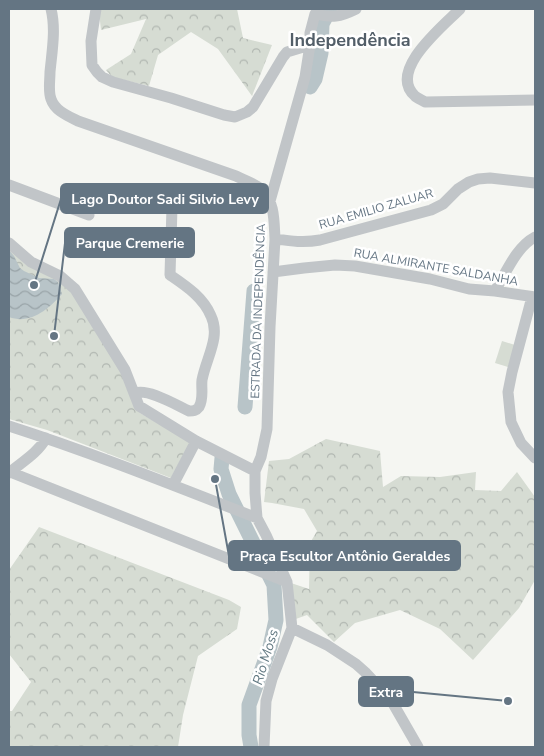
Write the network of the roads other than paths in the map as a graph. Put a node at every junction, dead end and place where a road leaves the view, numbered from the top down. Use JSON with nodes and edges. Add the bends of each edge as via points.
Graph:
{"nodes":[{"id":1,"x":51,"y":9,"type":"edge"},
{"id":2,"x":96,"y":9,"type":"edge"},
{"id":3,"x":356,"y":9,"type":"edge"},
{"id":4,"x":460,"y":9,"type":"edge"},
{"id":5,"x":316,"y":11,"type":"edge"},
{"id":6,"x":310,"y":45,"type":"junction"},
{"id":7,"x":535,"y":100,"type":"edge"},
{"id":8,"x":535,"y":183,"type":"edge"},
{"id":9,"x":9,"y":184,"type":"edge"},
{"id":10,"x":270,"y":201,"type":"junction"},
{"id":11,"x":172,"y":207,"type":"dead end"},
{"id":12,"x":89,"y":215,"type":"dead end"},
{"id":13,"x":535,"y":237,"type":"edge"},
{"id":14,"x":274,"y":239,"type":"junction"},
{"id":15,"x":9,"y":243,"type":"edge"},
{"id":16,"x":273,"y":272,"type":"junction"},
{"id":17,"x":495,"y":291,"type":"junction"},
{"id":18,"x":534,"y":297,"type":"edge"},
{"id":19,"x":134,"y":393,"type":"junction"},
{"id":20,"x":9,"y":426,"type":"edge"},
{"id":21,"x":46,"y":438,"type":"junction"},
{"id":22,"x":196,"y":441,"type":"junction"},
{"id":23,"x":535,"y":458,"type":"edge"},
{"id":24,"x":255,"y":471,"type":"junction"},
{"id":25,"x":9,"y":472,"type":"edge"},
{"id":26,"x":173,"y":484,"type":"junction"},
{"id":27,"x":257,"y":518,"type":"junction"},
{"id":28,"x":287,"y":582,"type":"junction"},
{"id":29,"x":292,"y":628,"type":"junction"},
{"id":30,"x":264,"y":747,"type":"edge"},
{"id":31,"x":418,"y":747,"type":"edge"}],
"edges":[{"from":1,"to":10,"type":"street","via":[[53,35],[49,86],[51,100],[57,108],[78,121],[236,176],[263,190]]},
{"from":2,"to":6,"type":"street","via":[[90,41],[92,65],[102,77],[235,117],[253,107],[287,52]]},
{"from":3,"to":5,"type":"street","via":[[329,17]]},
{"from":4,"to":7,"type":"street","via":[[413,60],[407,80],[414,96],[425,102]]},
{"from":5,"to":6,"type":"street"},
{"from":6,"to":10,"type":"street","via":[[305,77]]},
{"from":8,"to":14,"type":"street","name":"RUA EMILIO ZALUAR","via":[[478,179],[458,189],[432,210],[320,240],[292,242]]},
{"from":9,"to":12,"type":"street"},
{"from":10,"to":14,"type":"street","name":"ESTRADA DA INDEPENDÊNCIA"},
{"from":11,"to":19,"type":"street","via":[[170,275],[199,297],[211,315],[215,330],[202,380],[201,402],[194,411],[146,392]]},
{"from":13,"to":17,"type":"street","via":[[516,255]]},
{"from":14,"to":16,"type":"street","name":"ESTRADA DA INDEPENDÊNCIA"},
{"from":15,"to":19,"type":"street","via":[[30,262],[60,276],[75,289],[125,370]]},
{"from":16,"to":17,"type":"street","name":"RUA ALMIRANTE SALDANHA","via":[[355,266]]},
{"from":16,"to":24,"type":"street","name":"ESTRADA DA INDEPENDÊNCIA","via":[[269,411],[261,457]]},
{"from":17,"to":18,"type":"street","name":"RUA ALMIRANTE SALDANHA"},
{"from":18,"to":23,"type":"street","via":[[508,392],[511,422],[521,443]]},
{"from":19,"to":22,"type":"street","via":[[139,406]]},
{"from":20,"to":21,"type":"street"},
{"from":21,"to":25,"type":"street","via":[[38,449]]},
{"from":21,"to":26,"type":"street"},
{"from":22,"to":24,"type":"street"},
{"from":22,"to":26,"type":"street"},
{"from":24,"to":27,"type":"street","name":"ESTRADA DA INDEPENDÊNCIA"},
{"from":25,"to":28,"type":"street"},
{"from":26,"to":27,"type":"street"},
{"from":27,"to":28,"type":"street","name":"ESTRADA DA INDEPENDÊNCIA"},
{"from":28,"to":29,"type":"street","name":"ESTRADA DA INDEPENDÊNCIA"},
{"from":29,"to":30,"type":"street","name":"ESTRADA DA INDEPENDÊNCIA","via":[[266,701]]},
{"from":29,"to":31,"type":"street","via":[[327,645],[365,672],[391,700]]}]}
